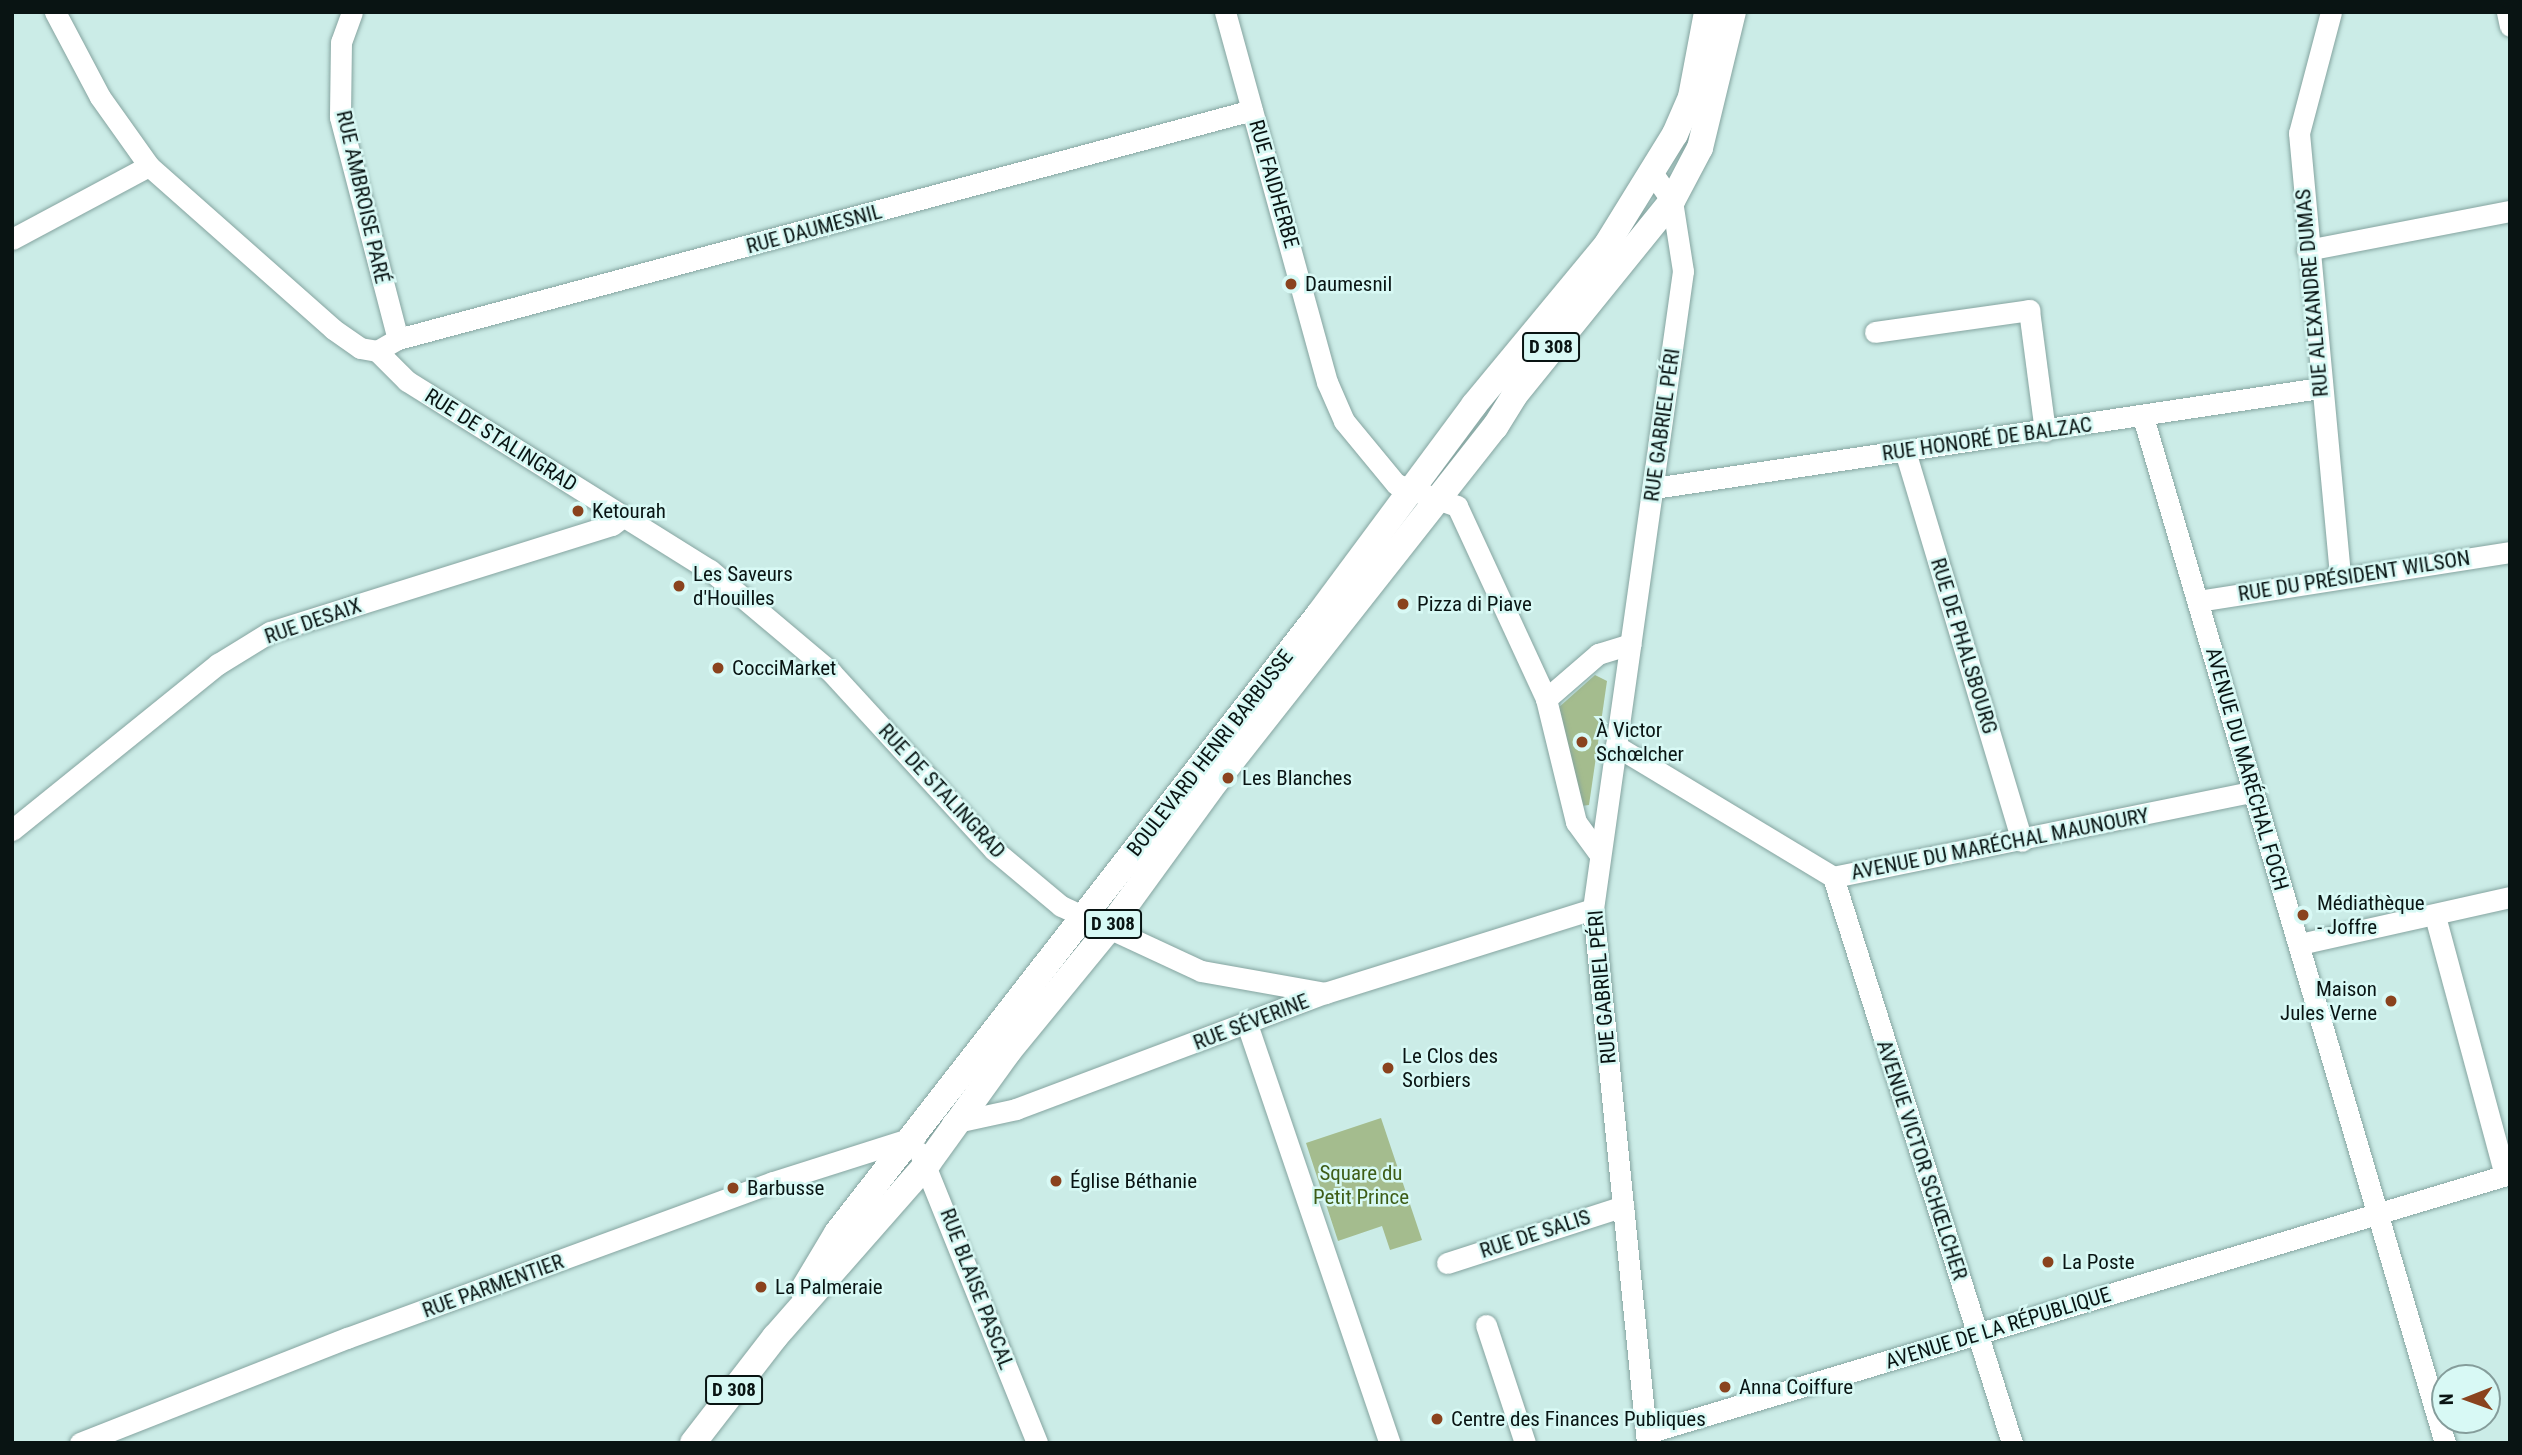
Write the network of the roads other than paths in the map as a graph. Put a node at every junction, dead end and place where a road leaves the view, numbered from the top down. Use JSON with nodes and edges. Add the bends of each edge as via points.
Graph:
{"nodes":[{"id":1,"x":55,"y":12,"type":"edge"},
{"id":2,"x":352,"y":12,"type":"edge"},
{"id":3,"x":1225,"y":12,"type":"edge"},
{"id":4,"x":1707,"y":12,"type":"edge"},
{"id":5,"x":1733,"y":12,"type":"edge"},
{"id":6,"x":2331,"y":12,"type":"edge"},
{"id":7,"x":2507,"y":12,"type":"edge"},
{"id":8,"x":2510,"y":26,"type":"edge"},
{"id":9,"x":1252,"y":110,"type":"junction"},
{"id":10,"x":149,"y":166,"type":"junction"},
{"id":11,"x":1653,"y":174,"type":"junction"},
{"id":12,"x":1672,"y":201,"type":"junction"},
{"id":13,"x":2510,"y":211,"type":"edge"},
{"id":14,"x":12,"y":239,"type":"edge"},
{"id":15,"x":2307,"y":250,"type":"junction"},
{"id":16,"x":1875,"y":331,"type":"dead end"},
{"id":17,"x":398,"y":339,"type":"junction"},
{"id":18,"x":377,"y":351,"type":"junction"},
{"id":19,"x":2320,"y":388,"type":"junction"},
{"id":20,"x":2143,"y":417,"type":"junction"},
{"id":21,"x":2045,"y":431,"type":"junction"},
{"id":22,"x":1905,"y":451,"type":"junction"},
{"id":23,"x":1654,"y":488,"type":"junction"},
{"id":24,"x":1411,"y":492,"type":"junction"},
{"id":25,"x":1438,"y":499,"type":"junction"},
{"id":26,"x":624,"y":516,"type":"junction"},
{"id":27,"x":2510,"y":552,"type":"edge"},
{"id":28,"x":2340,"y":578,"type":"junction"},
{"id":29,"x":2198,"y":601,"type":"junction"},
{"id":30,"x":1631,"y":644,"type":"junction"},
{"id":31,"x":1546,"y":699,"type":"junction"},
{"id":32,"x":1616,"y":746,"type":"junction"},
{"id":33,"x":2251,"y":792,"type":"junction"},
{"id":34,"x":12,"y":830,"type":"edge"},
{"id":35,"x":2022,"y":841,"type":"junction"},
{"id":36,"x":1598,"y":852,"type":"junction"},
{"id":37,"x":1833,"y":877,"type":"junction"},
{"id":38,"x":2510,"y":897,"type":"edge"},
{"id":39,"x":1593,"y":909,"type":"junction"},
{"id":40,"x":2435,"y":916,"type":"junction"},
{"id":41,"x":1080,"y":918,"type":"junction"},
{"id":42,"x":1107,"y":931,"type":"junction"},
{"id":43,"x":2300,"y":944,"type":"junction"},
{"id":44,"x":1325,"y":993,"type":"junction"},
{"id":45,"x":1247,"y":1024,"type":"junction"},
{"id":46,"x":958,"y":1120,"type":"junction"},
{"id":47,"x":910,"y":1140,"type":"junction"},
{"id":48,"x":928,"y":1163,"type":"junction"},
{"id":49,"x":2508,"y":1174,"type":"edge"},
{"id":50,"x":1623,"y":1206,"type":"junction"},
{"id":51,"x":2379,"y":1215,"type":"junction"},
{"id":52,"x":1447,"y":1263,"type":"dead end"},
{"id":53,"x":1486,"y":1325,"type":"dead end"},
{"id":54,"x":1977,"y":1334,"type":"junction"},
{"id":55,"x":775,"y":1337,"type":"junction"},
{"id":56,"x":1647,"y":1438,"type":"edge"},
{"id":57,"x":80,"y":1443,"type":"edge"},
{"id":58,"x":693,"y":1443,"type":"edge"},
{"id":59,"x":1037,"y":1443,"type":"edge"},
{"id":60,"x":1390,"y":1443,"type":"edge"},
{"id":61,"x":1525,"y":1443,"type":"edge"},
{"id":62,"x":2012,"y":1443,"type":"edge"},
{"id":63,"x":2445,"y":1443,"type":"edge"}],
"edges":[{"from":1,"to":10,"type":"street","name":"RUE DE STALINGRAD","via":[[100,97]]},
{"from":2,"to":17,"type":"street","name":"RUE AMBROISE PARÉ","via":[[341,43],[340,117]]},
{"from":3,"to":9,"type":"street","name":"RUE FAIDHERBE"},
{"from":4,"to":11,"type":"main road","number":"D 308","via":[[1690,97]]},
{"from":5,"to":12,"type":"main road","number":"D 308","via":[[1700,148]]},
{"from":6,"to":15,"type":"street","name":"RUE ALEXANDRE DUMAS","via":[[2300,133]]},
{"from":7,"to":8,"type":"street"},
{"from":9,"to":17,"type":"street","name":"RUE DAUMESNIL"},
{"from":9,"to":24,"type":"street","name":"RUE FAIDHERBE","via":[[1327,382],[1355,440],[1396,484]]},
{"from":10,"to":14,"type":"street"},
{"from":10,"to":18,"type":"street","name":"RUE DE STALINGRAD","via":[[333,329],[360,348]]},
{"from":11,"to":12,"type":"street"},
{"from":11,"to":24,"type":"main road","name":"BOULEVARD HENRI BARBUSSE","number":"D 308","via":[[1607,244],[1474,405]]},
{"from":12,"to":23,"type":"street","name":"RUE GABRIEL PÉRI","via":[[1683,271]]},
{"from":12,"to":25,"type":"main road","name":"BOULEVARD HENRI BARBUSSE","number":"D 308","via":[[1536,366]]},
{"from":13,"to":15,"type":"street"},
{"from":15,"to":19,"type":"street","name":"RUE ALEXANDRE DUMAS"},
{"from":16,"to":21,"type":"street","via":[[2029,310]]},
{"from":17,"to":18,"type":"street","name":"RUE DAUMESNIL"},
{"from":18,"to":26,"type":"street","name":"RUE DE STALINGRAD","via":[[407,381]]},
{"from":19,"to":20,"type":"street","name":"RUE HONORÉ DE BALZAC"},
{"from":19,"to":28,"type":"street","name":"RUE ALEXANDRE DUMAS"},
{"from":20,"to":21,"type":"street","name":"RUE HONORÉ DE BALZAC"},
{"from":20,"to":29,"type":"street","name":"AVENUE DU MARÉCHAL FOCH"},
{"from":21,"to":22,"type":"street","name":"RUE HONORÉ DE BALZAC"},
{"from":22,"to":23,"type":"street","name":"RUE HONORÉ DE BALZAC"},
{"from":22,"to":35,"type":"street","name":"RUE DE PHALSBOURG"},
{"from":23,"to":30,"type":"street","name":"RUE GABRIEL PÉRI"},
{"from":24,"to":25,"type":"street"},
{"from":24,"to":41,"type":"main road","name":"BOULEVARD HENRI BARBUSSE","number":"D 308"},
{"from":25,"to":31,"type":"street","via":[[1457,506]]},
{"from":25,"to":42,"type":"main road","name":"BOULEVARD HENRI BARBUSSE","number":"D 308","via":[[1216,781],[1197,814]]},
{"from":26,"to":34,"type":"street","name":"RUE DESAIX","via":[[612,525],[270,632],[218,664]]},
{"from":26,"to":41,"type":"street","name":"RUE DE STALINGRAD","via":[[710,570],[805,648],[994,850]]},
{"from":27,"to":28,"type":"street","name":"RUE DU PRÉSIDENT WILSON"},
{"from":28,"to":29,"type":"street","name":"RUE DU PRÉSIDENT WILSON"},
{"from":29,"to":33,"type":"street","name":"AVENUE DU MARÉCHAL FOCH"},
{"from":30,"to":31,"type":"street","via":[[1598,654]]},
{"from":30,"to":32,"type":"street","name":"RUE GABRIEL PÉRI"},
{"from":31,"to":36,"type":"street","via":[[1576,822]]},
{"from":32,"to":36,"type":"street","name":"RUE GABRIEL PÉRI"},
{"from":32,"to":37,"type":"street","name":"AVENUE DU MARÉCHAL MAUNOURY"},
{"from":33,"to":35,"type":"street","name":"AVENUE DU MARÉCHAL MAUNOURY"},
{"from":33,"to":43,"type":"street","name":"AVENUE DU MARÉCHAL FOCH"},
{"from":35,"to":37,"type":"street","name":"AVENUE DU MARÉCHAL MAUNOURY"},
{"from":36,"to":39,"type":"street","name":"RUE GABRIEL PÉRI"},
{"from":37,"to":54,"type":"street","name":"AVENUE VICTOR SCHŒLCHER"},
{"from":38,"to":40,"type":"street"},
{"from":39,"to":44,"type":"street","name":"RUE SÉVERINE"},
{"from":39,"to":50,"type":"street","name":"RUE GABRIEL PÉRI"},
{"from":40,"to":43,"type":"street","via":[[2417,915]]},
{"from":40,"to":49,"type":"street"},
{"from":41,"to":42,"type":"street","name":"RUE DE STALINGRAD"},
{"from":41,"to":47,"type":"main road","name":"BOULEVARD HENRI BARBUSSE","number":"D 308"},
{"from":42,"to":44,"type":"street","name":"RUE DE STALINGRAD","via":[[1201,971]]},
{"from":42,"to":46,"type":"main road","name":"BOULEVARD HENRI BARBUSSE","number":"D 308","via":[[1007,1052]]},
{"from":43,"to":51,"type":"street","name":"AVENUE DU MARÉCHAL FOCH"},
{"from":44,"to":45,"type":"street","name":"RUE SÉVERINE"},
{"from":45,"to":46,"type":"street","name":"RUE SÉVERINE","via":[[1016,1109]]},
{"from":45,"to":60,"type":"street"},
{"from":46,"to":47,"type":"street","name":"RUE SÉVERINE"},
{"from":46,"to":48,"type":"main road","name":"BOULEVARD HENRI BARBUSSE","number":"D 308"},
{"from":47,"to":48,"type":"street","name":"RUE BLAISE PASCAL"},
{"from":47,"to":55,"type":"main road","name":"BOULEVARD HENRI BARBUSSE","number":"D 308","via":[[837,1233]]},
{"from":47,"to":57,"type":"street","name":"RUE PARMENTIER","via":[[773,1182],[346,1338]]},
{"from":48,"to":55,"type":"main road","name":"BOULEVARD HENRI BARBUSSE","number":"D 308"},
{"from":48,"to":59,"type":"street","name":"RUE BLAISE PASCAL"},
{"from":49,"to":51,"type":"street","name":"AVENUE DE LA RÉPUBLIQUE"},
{"from":50,"to":52,"type":"street","name":"RUE DE SALIS"},
{"from":50,"to":56,"type":"street","name":"RUE GABRIEL PÉRI"},
{"from":51,"to":54,"type":"street","name":"AVENUE DE LA RÉPUBLIQUE"},
{"from":51,"to":63,"type":"street","name":"AVENUE DU MARÉCHAL FOCH"},
{"from":53,"to":61,"type":"street"},
{"from":54,"to":56,"type":"street","name":"AVENUE DE LA RÉPUBLIQUE"},
{"from":54,"to":62,"type":"street","name":"AVENUE VICTOR SCHŒLCHER"},
{"from":55,"to":58,"type":"main road","name":"BOULEVARD HENRI BARBUSSE","number":"D 308"}]}
